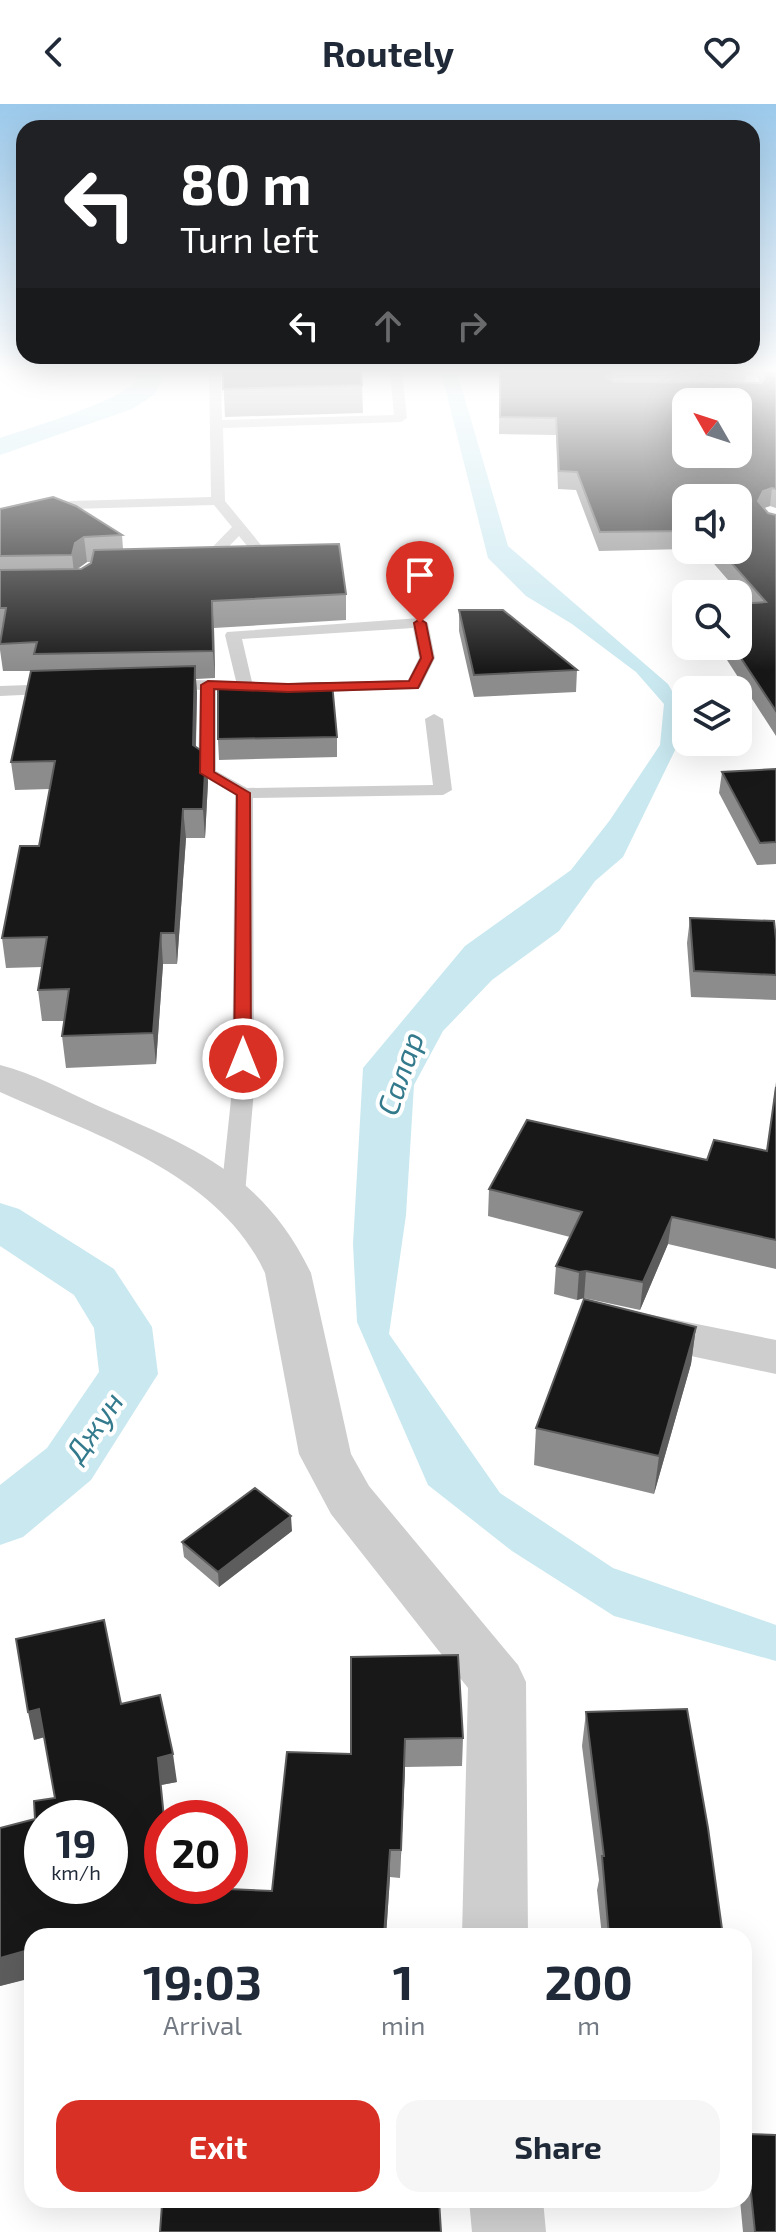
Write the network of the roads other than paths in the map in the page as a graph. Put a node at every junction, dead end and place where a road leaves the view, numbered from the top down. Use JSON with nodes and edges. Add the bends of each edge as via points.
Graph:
{"nodes":[{"id":1,"x":217,"y":471,"type":"edge"},
{"id":2,"x":218,"y":501,"type":"junction"},
{"id":3,"x":176,"y":502,"type":"junction"},
{"id":4,"x":50,"y":510,"type":"junction"},
{"id":5,"x":105,"y":518,"type":"dead end"},
{"id":6,"x":0,"y":521,"type":"edge"},
{"id":7,"x":76,"y":525,"type":"edge"},
{"id":8,"x":239,"y":527,"type":"junction"},
{"id":9,"x":256,"y":565,"type":"edge"},
{"id":10,"x":229,"y":566,"type":"edge"},
{"id":11,"x":208,"y":685,"type":"junction"},
{"id":12,"x":176,"y":686,"type":"edge"},
{"id":13,"x":245,"y":686,"type":"junction"},
{"id":14,"x":80,"y":689,"type":"edge"},
{"id":15,"x":0,"y":691,"type":"edge"},
{"id":16,"x":434,"y":719,"type":"dead end"},
{"id":17,"x":244,"y":793,"type":"junction"},
{"id":18,"x":0,"y":1077,"type":"edge"},
{"id":19,"x":233,"y":1194,"type":"junction"},
{"id":20,"x":598,"y":1321,"type":"edge"},
{"id":21,"x":776,"y":1357,"type":"edge"},
{"id":22,"x":495,"y":1928,"type":"edge"},
{"id":23,"x":507,"y":2208,"type":"edge"},
{"id":24,"x":509,"y":2232,"type":"edge"}],
"edges":[{"from":1,"to":2,"type":"lane"},
{"from":2,"to":3,"type":"lane"},
{"from":2,"to":8,"type":"lane"},
{"from":3,"to":4,"type":"lane"},
{"from":3,"to":5,"type":"lane"},
{"from":4,"to":6,"type":"lane"},
{"from":4,"to":7,"type":"lane"},
{"from":8,"to":9,"type":"lane","via":[[270,565]]},
{"from":8,"to":10,"type":"lane","via":[[194,567]]},
{"from":11,"to":12,"type":"lane"},
{"from":11,"to":13,"type":"lane"},
{"from":11,"to":17,"type":"lane","via":[[207,773]]},
{"from":13,"to":13,"type":"lane","via":[[414,685],[427,658],[420,623],[233,635]]},
{"from":14,"to":15,"type":"lane"},
{"from":16,"to":17,"type":"lane","via":[[443,790]]},
{"from":17,"to":19,"type":"lane","via":[[243,1090]]},
{"from":18,"to":19,"type":"street","via":[[172,1155]]},
{"from":19,"to":22,"type":"street","via":[[272,1240],[288,1273],[325,1454],[335,1478],[497,1682]]},
{"from":20,"to":21,"type":"street"},
{"from":23,"to":24,"type":"street"}]}
